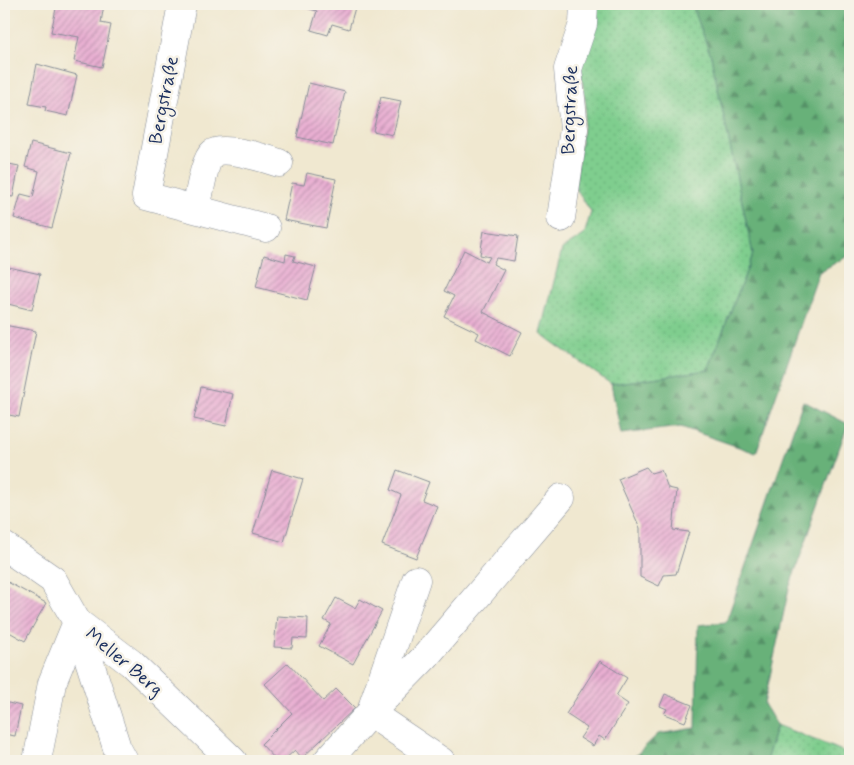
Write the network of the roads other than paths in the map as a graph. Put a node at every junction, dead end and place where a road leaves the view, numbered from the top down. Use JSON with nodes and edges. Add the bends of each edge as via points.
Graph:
{"nodes":[{"id":1,"x":182,"y":4,"type":"edge"},
{"id":2,"x":584,"y":4,"type":"edge"},
{"id":3,"x":279,"y":163,"type":"dead end"},
{"id":4,"x":196,"y":209,"type":"junction"},
{"id":5,"x":561,"y":218,"type":"dead end"},
{"id":6,"x":266,"y":228,"type":"dead end"},
{"id":7,"x":561,"y":498,"type":"dead end"},
{"id":8,"x":4,"y":546,"type":"edge"},
{"id":9,"x":416,"y":580,"type":"dead end"},
{"id":10,"x":77,"y":622,"type":"junction"},
{"id":11,"x":370,"y":713,"type":"junction"},
{"id":12,"x":37,"y":761,"type":"edge"},
{"id":13,"x":124,"y":761,"type":"edge"},
{"id":14,"x":233,"y":761,"type":"edge"},
{"id":15,"x":327,"y":761,"type":"edge"},
{"id":16,"x":442,"y":761,"type":"edge"}],
"edges":[{"from":1,"to":4,"type":"street","name":"Bergstraße","via":[[146,196]]},
{"from":2,"to":5,"type":"street","name":"Bergstraße","via":[[583,24],[568,69],[574,129]]},
{"from":3,"to":4,"type":"street","via":[[219,150],[213,153]]},
{"from":4,"to":6,"type":"street"},
{"from":7,"to":11,"type":"street","via":[[426,656]]},
{"from":8,"to":10,"type":"street","via":[[53,580]]},
{"from":9,"to":11,"type":"street"},
{"from":10,"to":12,"type":"street","via":[[52,683]]},
{"from":10,"to":13,"type":"street","name":"Meller Berg"},
{"from":10,"to":14,"type":"street","name":"Meller Berg","via":[[130,663]]},
{"from":11,"to":15,"type":"street"},
{"from":11,"to":16,"type":"street"}]}
